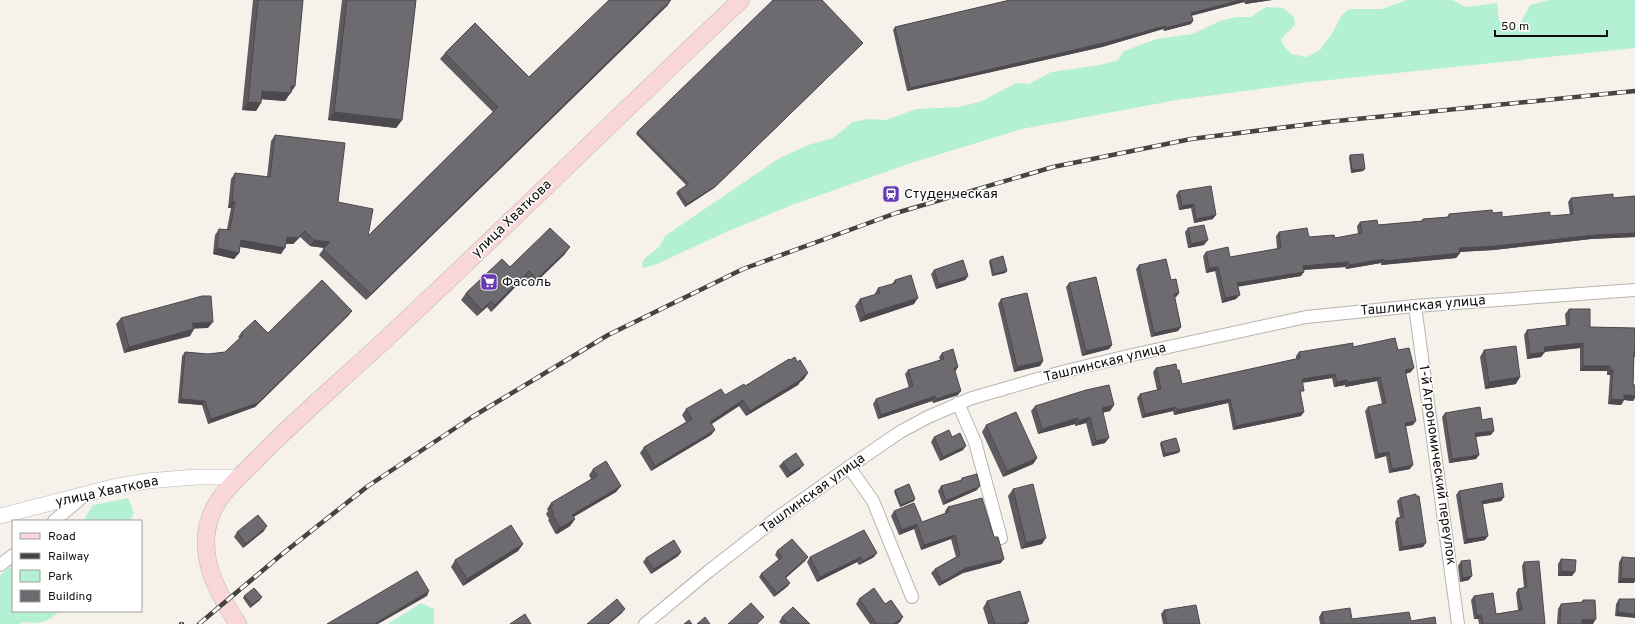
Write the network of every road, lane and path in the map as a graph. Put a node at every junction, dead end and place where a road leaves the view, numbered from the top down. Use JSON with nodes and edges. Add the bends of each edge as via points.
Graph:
{"nodes":[{"id":1,"x":741,"y":0,"type":"edge"},
{"id":2,"x":1635,"y":290,"type":"edge"},
{"id":3,"x":1415,"y":306,"type":"junction"},
{"id":4,"x":958,"y":403,"type":"junction"},
{"id":5,"x":849,"y":467,"type":"junction"},
{"id":6,"x":239,"y":477,"type":"junction"},
{"id":7,"x":86,"y":494,"type":"junction"},
{"id":8,"x":0,"y":516,"type":"edge"},
{"id":9,"x":55,"y":520,"type":"edge"},
{"id":10,"x":1001,"y":538,"type":"dead end"},
{"id":11,"x":12,"y":556,"type":"edge"},
{"id":12,"x":0,"y":565,"type":"edge"},
{"id":13,"x":912,"y":597,"type":"dead end"},
{"id":14,"x":238,"y":624,"type":"edge"},
{"id":15,"x":645,"y":624,"type":"edge"},
{"id":16,"x":1458,"y":624,"type":"edge"}],
"edges":[{"from":1,"to":6,"type":"main road","name":"улица Хваткова"},
{"from":2,"to":3,"type":"street","name":"Ташлинская улица"},
{"from":3,"to":4,"type":"street","name":"Ташлинская улица","via":[[1291,320],[1062,372]]},
{"from":3,"to":16,"type":"street","name":"1-й Агрономический переулок"},
{"from":4,"to":5,"type":"street","name":"Ташлинская улица","via":[[900,432]]},
{"from":4,"to":10,"type":"street","via":[[975,442]]},
{"from":5,"to":13,"type":"street","via":[[873,501]]},
{"from":5,"to":15,"type":"street","name":"Ташлинская улица","via":[[771,523]]},
{"from":6,"to":7,"type":"street","name":"улица Хваткова","via":[[147,481]]},
{"from":6,"to":14,"type":"main road","name":"улица Хваткова","via":[[219,499],[207,533],[207,553],[211,572],[219,594]]},
{"from":7,"to":8,"type":"street","name":"улица Хваткова"},
{"from":7,"to":9,"type":"street"},
{"from":11,"to":12,"type":"street"}]}
